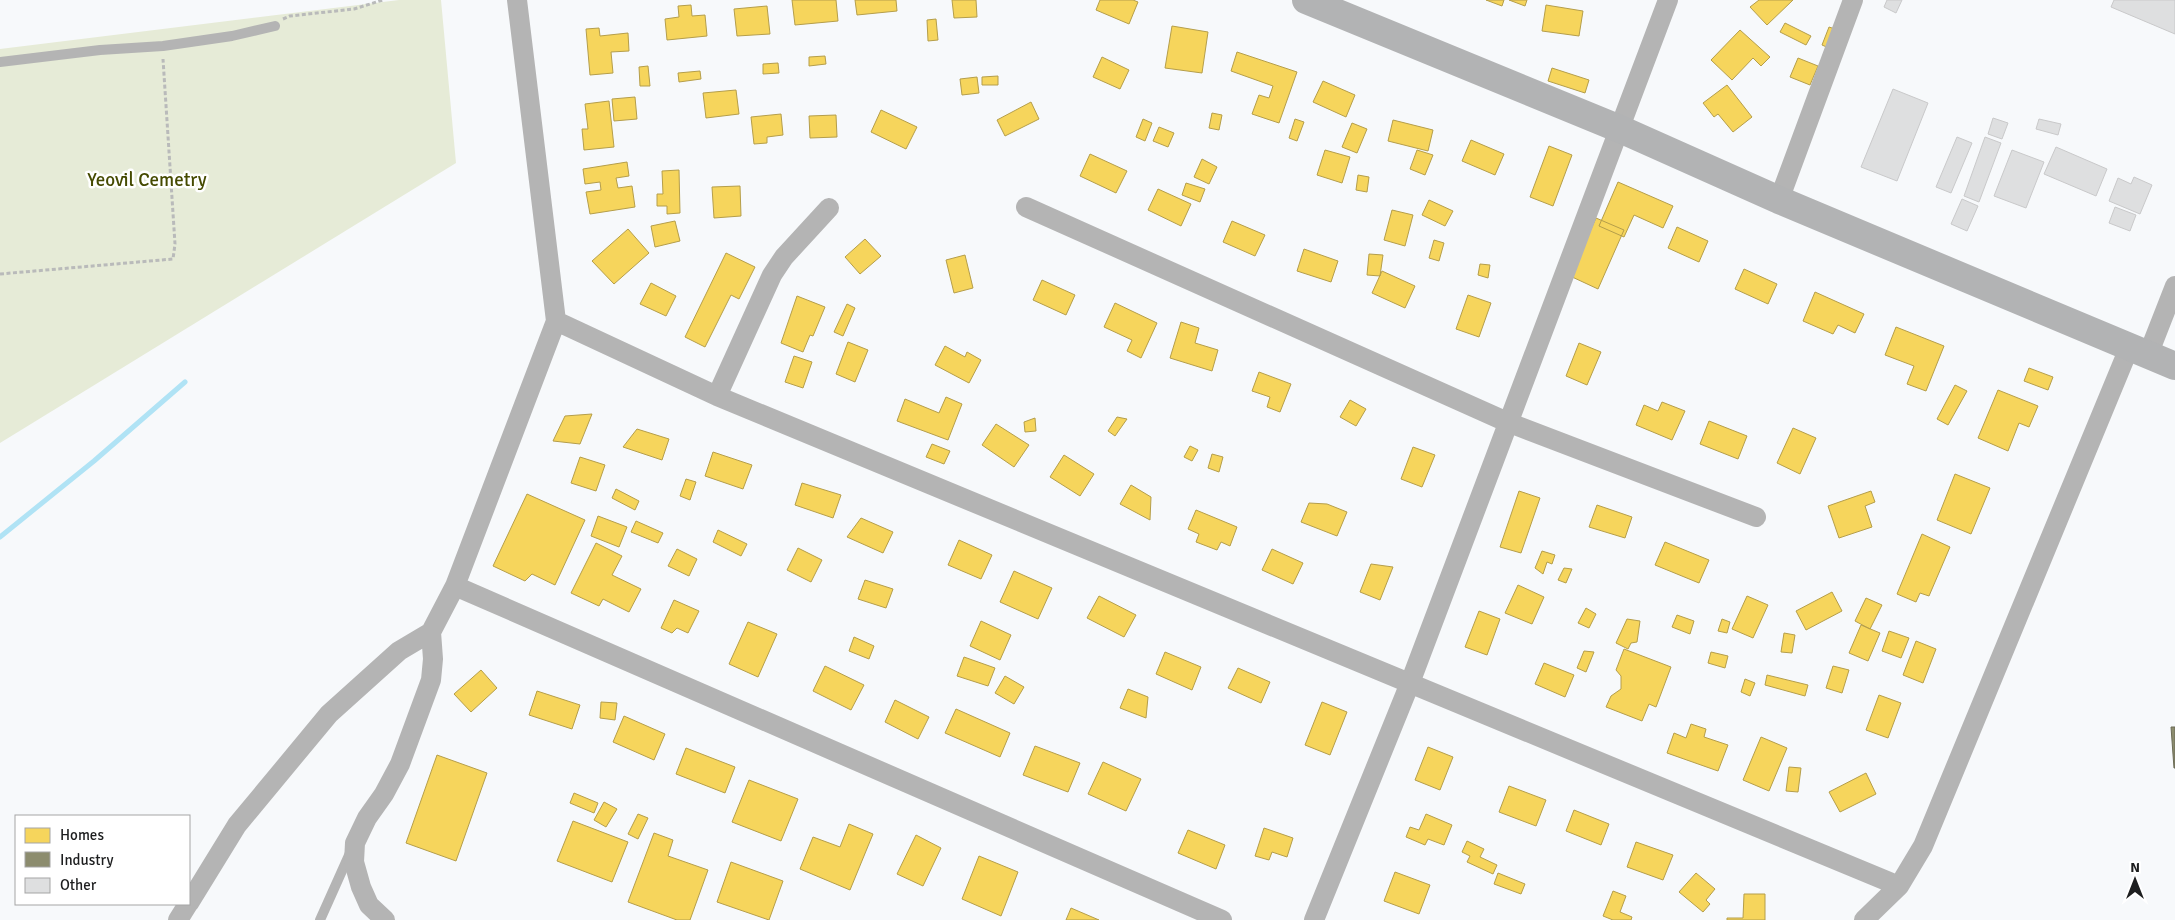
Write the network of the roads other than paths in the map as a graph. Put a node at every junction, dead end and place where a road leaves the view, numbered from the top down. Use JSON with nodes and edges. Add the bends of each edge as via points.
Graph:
{"nodes":[{"id":1,"x":517,"y":0,"type":"edge"},
{"id":2,"x":1306,"y":0,"type":"edge"},
{"id":3,"x":1668,"y":0,"type":"edge"},
{"id":4,"x":1853,"y":0,"type":"edge"},
{"id":5,"x":274,"y":26,"type":"road end"},
{"id":6,"x":0,"y":62,"type":"edge"},
{"id":7,"x":1620,"y":129,"type":"junction"},
{"id":8,"x":1780,"y":200,"type":"junction"},
{"id":9,"x":1026,"y":207,"type":"dead end"},
{"id":10,"x":829,"y":208,"type":"dead end"},
{"id":11,"x":2175,"y":286,"type":"edge"},
{"id":12,"x":556,"y":321,"type":"junction"},
{"id":13,"x":2138,"y":352,"type":"junction"},
{"id":14,"x":2175,"y":366,"type":"edge"},
{"id":15,"x":717,"y":396,"type":"junction"},
{"id":16,"x":1507,"y":422,"type":"junction"},
{"id":17,"x":1756,"y":517,"type":"dead end"},
{"id":18,"x":455,"y":586,"type":"junction"},
{"id":19,"x":431,"y":632,"type":"junction"},
{"id":20,"x":1410,"y":684,"type":"junction"},
{"id":21,"x":355,"y":843,"type":"junction"},
{"id":22,"x":1898,"y":886,"type":"junction"},
{"id":23,"x":190,"y":900,"type":"edge"},
{"id":24,"x":187,"y":905,"type":"edge"},
{"id":25,"x":178,"y":920,"type":"edge"},
{"id":26,"x":320,"y":920,"type":"edge"},
{"id":27,"x":385,"y":920,"type":"edge"},
{"id":28,"x":1222,"y":920,"type":"edge"},
{"id":29,"x":1314,"y":920,"type":"edge"},
{"id":30,"x":1864,"y":920,"type":"edge"}],
"edges":[{"from":1,"to":12,"type":"street"},
{"from":2,"to":7,"type":"street"},
{"from":3,"to":7,"type":"street"},
{"from":4,"to":8,"type":"street"},
{"from":5,"to":6,"type":"lane","via":[[163,46]]},
{"from":7,"to":8,"type":"street"},
{"from":7,"to":16,"type":"street"},
{"from":8,"to":13,"type":"street"},
{"from":9,"to":16,"type":"street"},
{"from":10,"to":15,"type":"street","via":[[784,257],[772,276]]},
{"from":11,"to":13,"type":"street"},
{"from":12,"to":15,"type":"street"},
{"from":12,"to":18,"type":"street"},
{"from":13,"to":14,"type":"street"},
{"from":13,"to":22,"type":"street","via":[[1923,846]]},
{"from":15,"to":20,"type":"street"},
{"from":16,"to":17,"type":"street"},
{"from":16,"to":20,"type":"street"},
{"from":18,"to":19,"type":"street"},
{"from":18,"to":28,"type":"street"},
{"from":19,"to":21,"type":"street","via":[[431,680],[424,700],[400,764]]},
{"from":19,"to":23,"type":"street","via":[[399,651],[329,714],[237,825]]},
{"from":20,"to":22,"type":"street"},
{"from":20,"to":29,"type":"street"},
{"from":21,"to":26,"type":"lane"},
{"from":21,"to":27,"type":"street","via":[[354,862],[361,887],[369,905]]},
{"from":22,"to":30,"type":"street"},
{"from":24,"to":25,"type":"street"}]}
